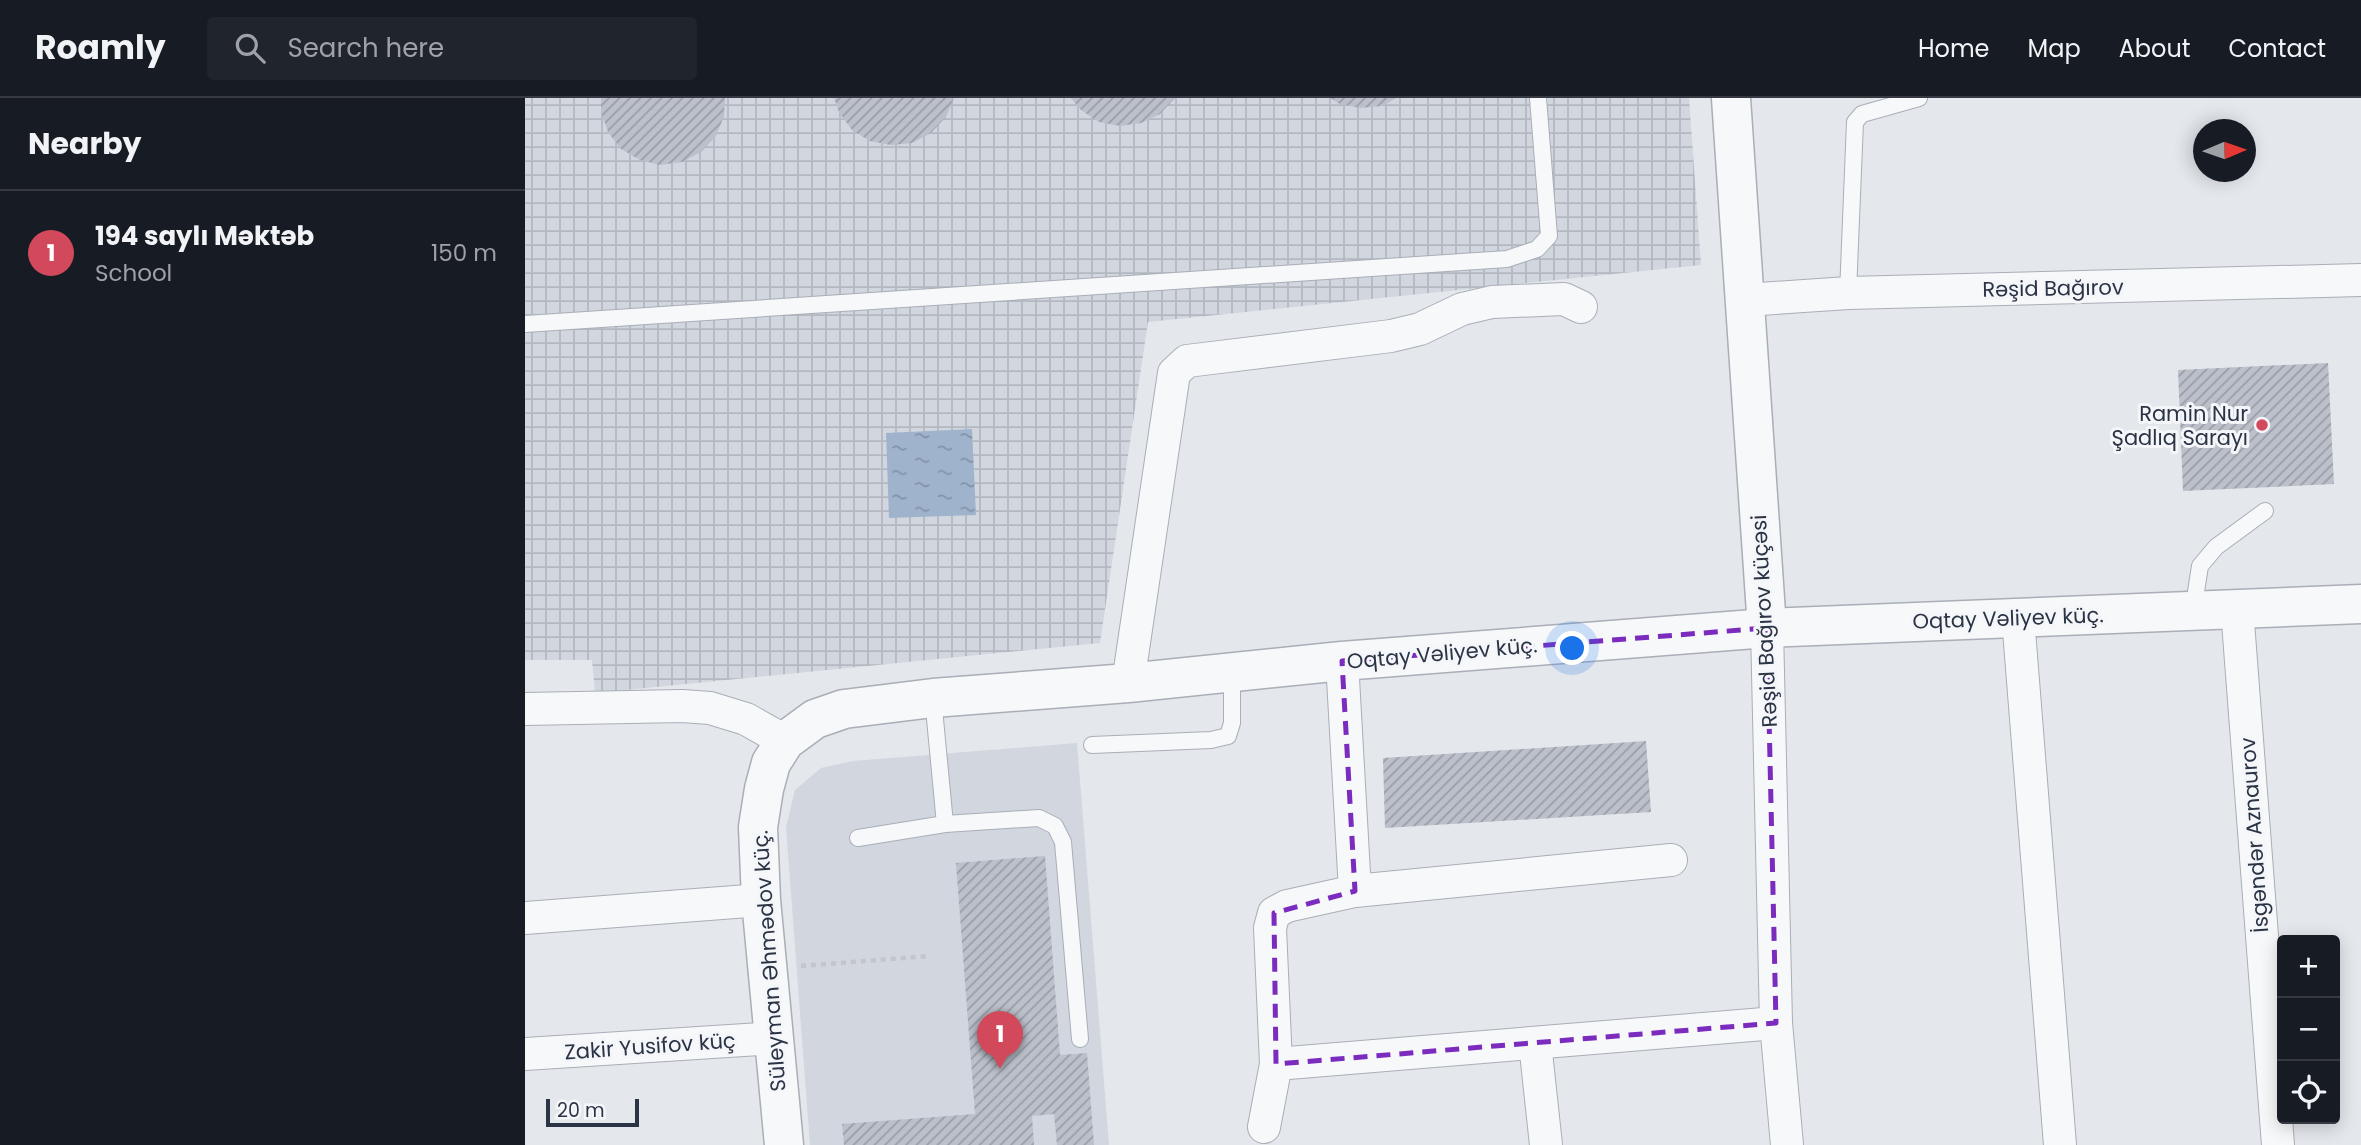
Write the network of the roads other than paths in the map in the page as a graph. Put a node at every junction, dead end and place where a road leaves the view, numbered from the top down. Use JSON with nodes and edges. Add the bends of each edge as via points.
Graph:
{"nodes":[{"id":1,"x":1538,"y":98,"type":"edge"},
{"id":2,"x":1731,"y":98,"type":"edge"},
{"id":3,"x":1919,"y":98,"type":"edge"},
{"id":4,"x":2361,"y":280,"type":"edge"},
{"id":5,"x":1848,"y":293,"type":"junction"},
{"id":6,"x":1745,"y":300,"type":"junction"},
{"id":7,"x":1581,"y":307,"type":"dead end"},
{"id":8,"x":525,"y":324,"type":"edge"},
{"id":9,"x":2265,"y":511,"type":"dead end"},
{"id":10,"x":2361,"y":604,"type":"edge"},
{"id":11,"x":2237,"y":609,"type":"junction"},
{"id":12,"x":2193,"y":611,"type":"junction"},
{"id":13,"x":2018,"y":618,"type":"junction"},
{"id":14,"x":1767,"y":628,"type":"junction"},
{"id":15,"x":1342,"y":661,"type":"junction"},
{"id":16,"x":1232,"y":672,"type":"junction"},
{"id":17,"x":1128,"y":682,"type":"junction"},
{"id":18,"x":933,"y":698,"type":"junction"},
{"id":19,"x":525,"y":709,"type":"edge"},
{"id":20,"x":785,"y":741,"type":"junction"},
{"id":21,"x":1092,"y":745,"type":"dead end"},
{"id":22,"x":945,"y":824,"type":"junction"},
{"id":23,"x":858,"y":838,"type":"dead end"},
{"id":24,"x":1671,"y":860,"type":"dead end"},
{"id":25,"x":1355,"y":891,"type":"junction"},
{"id":26,"x":761,"y":900,"type":"junction"},
{"id":27,"x":525,"y":918,"type":"edge"},
{"id":28,"x":1776,"y":1023,"type":"junction"},
{"id":29,"x":775,"y":1038,"type":"junction"},
{"id":30,"x":1080,"y":1040,"type":"dead end"},
{"id":31,"x":1535,"y":1043,"type":"junction"},
{"id":32,"x":525,"y":1054,"type":"edge"},
{"id":33,"x":1276,"y":1064,"type":"junction"},
{"id":34,"x":1264,"y":1127,"type":"dead end"},
{"id":35,"x":784,"y":1145,"type":"edge"},
{"id":36,"x":1546,"y":1145,"type":"edge"},
{"id":37,"x":1787,"y":1145,"type":"edge"},
{"id":38,"x":2060,"y":1145,"type":"edge"},
{"id":39,"x":2278,"y":1145,"type":"edge"}],
"edges":[{"from":1,"to":8,"type":"lane","via":[[1549,236],[1537,248],[1507,259]]},
{"from":2,"to":6,"type":"street","name":"Rəşid Bağırov küçəsi"},
{"from":3,"to":5,"type":"lane","via":[[1862,114],[1855,122]]},
{"from":4,"to":5,"type":"street","name":"Rəşid Bağırov"},
{"from":5,"to":6,"type":"street","name":"Rəşid Bağırov"},
{"from":6,"to":14,"type":"street","name":"Rəşid Bağırov küçəsi"},
{"from":7,"to":17,"type":"street","via":[[1565,299],[1492,302],[1391,336],[1187,361],[1174,373]]},
{"from":9,"to":12,"type":"lane","via":[[2216,547],[2200,566]]},
{"from":10,"to":11,"type":"street","name":"Oqtay Vəliyev küç."},
{"from":11,"to":12,"type":"street","name":"Oqtay Vəliyev küç."},
{"from":11,"to":39,"type":"street","name":"İsgəndər Aznaurov"},
{"from":12,"to":13,"type":"street","name":"Oqtay Vəliyev küç."},
{"from":13,"to":14,"type":"street","name":"Oqtay Vəliyev küç."},
{"from":13,"to":38,"type":"street"},
{"from":14,"to":15,"type":"street","name":"Oqtay Vəliyev küç."},
{"from":14,"to":28,"type":"street","name":"Rəşid Bağırov küçəsi"},
{"from":15,"to":16,"type":"street","name":"Oqtay Vəliyev küç."},
{"from":15,"to":25,"type":"street"},
{"from":16,"to":17,"type":"street","name":"Oqtay Vəliyev küç."},
{"from":16,"to":21,"type":"lane","via":[[1228,736]]},
{"from":17,"to":18,"type":"street","name":"Oqtay Vəliyev küç."},
{"from":18,"to":20,"type":"street","name":"Oqtay Vəliyev küç.","via":[[844,709],[815,719]]},
{"from":18,"to":22,"type":"lane"},
{"from":19,"to":20,"type":"street","via":[[710,708],[746,719]]},
{"from":20,"to":26,"type":"street","name":"Süleyman Əhmədov küç.","via":[[771,763],[758,827]]},
{"from":22,"to":23,"type":"lane"},
{"from":22,"to":30,"type":"lane","via":[[1039,818],[1055,825],[1063,842]]},
{"from":24,"to":25,"type":"street"},
{"from":25,"to":33,"type":"street","via":[[1274,913],[1270,928]]},
{"from":26,"to":27,"type":"street"},
{"from":26,"to":29,"type":"street","name":"Süleyman Əhmədov küç."},
{"from":28,"to":31,"type":"street"},
{"from":28,"to":37,"type":"street","name":"Rəşid Bağırov küçəsi"},
{"from":29,"to":32,"type":"street","name":"Zakir Yusifov küç"},
{"from":29,"to":35,"type":"street","name":"Süleyman Əhmədov küç."},
{"from":31,"to":33,"type":"street"},
{"from":31,"to":36,"type":"street"},
{"from":33,"to":34,"type":"street"}]}
